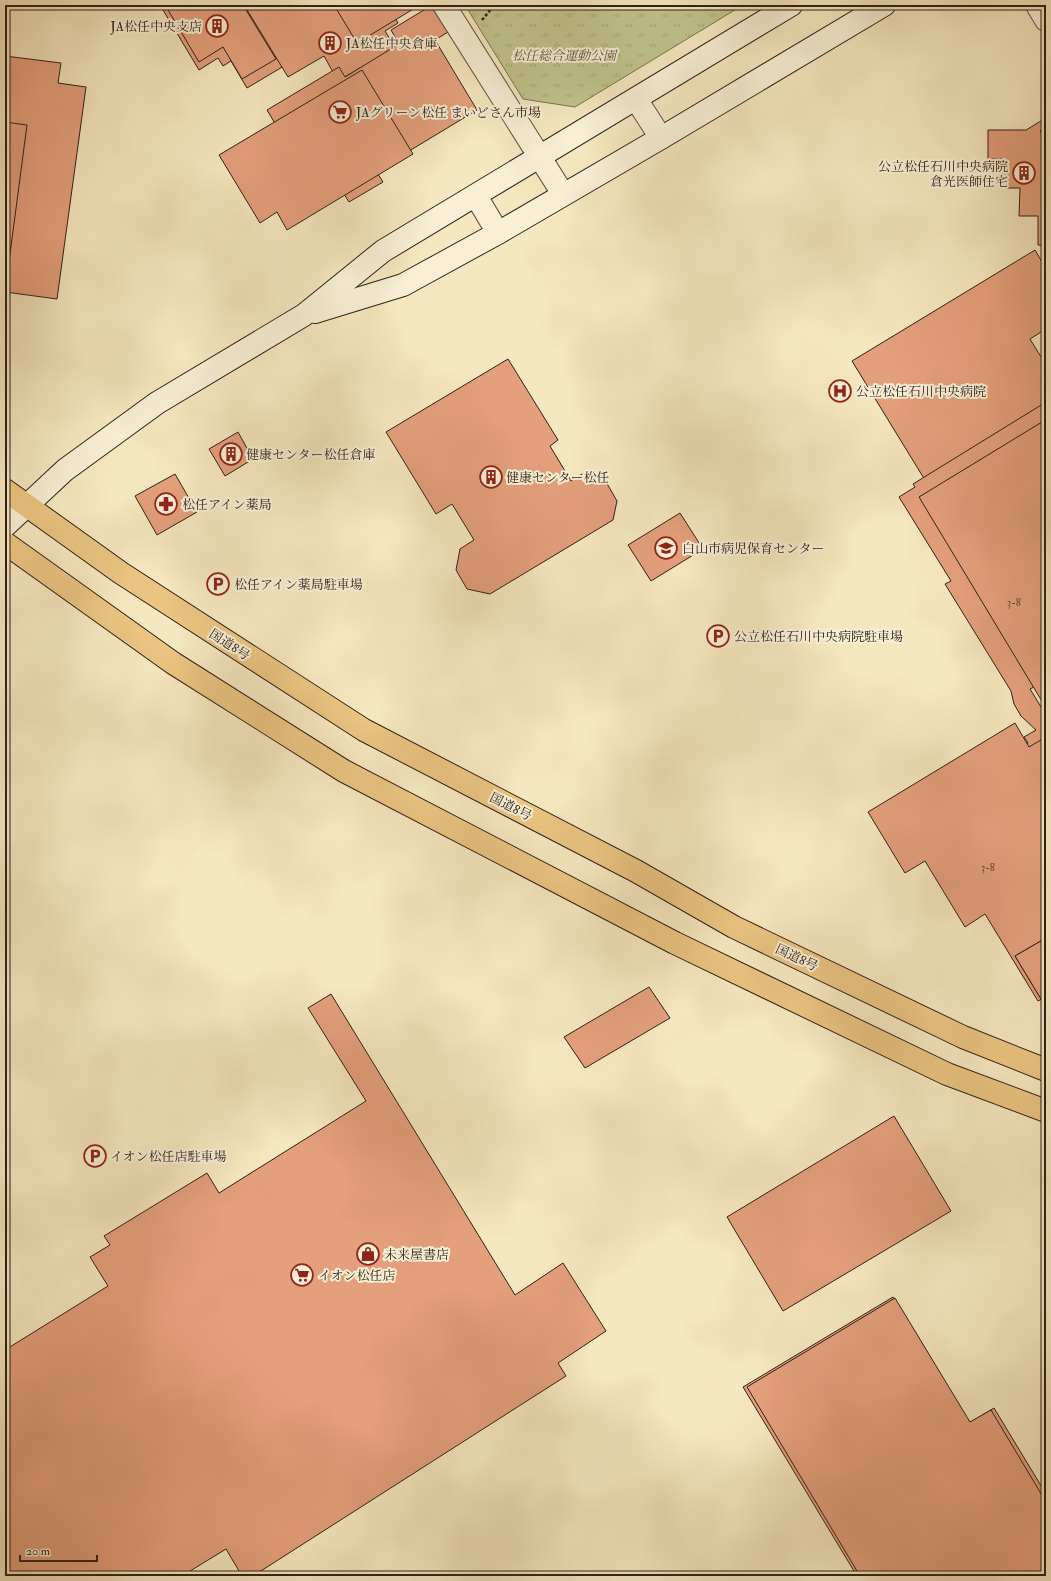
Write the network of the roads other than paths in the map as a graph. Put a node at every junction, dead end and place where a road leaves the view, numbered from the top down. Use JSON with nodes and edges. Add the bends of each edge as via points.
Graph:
{"nodes":[{"id":1,"x":444,"y":5,"type":"edge"},
{"id":2,"x":791,"y":5,"type":"edge"},
{"id":3,"x":884,"y":5,"type":"edge"},
{"id":4,"x":1037,"y":5,"type":"edge"},
{"id":5,"x":1046,"y":20,"type":"edge"},
{"id":6,"x":636,"y":99,"type":"junction"},
{"id":7,"x":661,"y":138,"type":"junction"},
{"id":8,"x":540,"y":155,"type":"junction"},
{"id":9,"x":563,"y":194,"type":"junction"},
{"id":10,"x":476,"y":196,"type":"junction"},
{"id":11,"x":498,"y":233,"type":"junction"},
{"id":12,"x":304,"y":315,"type":"junction"},
{"id":13,"x":5,"y":490,"type":"edge"},
{"id":14,"x":26,"y":507,"type":"junction"},
{"id":15,"x":5,"y":526,"type":"edge"},
{"id":16,"x":5,"y":543,"type":"edge"},
{"id":17,"x":1046,"y":1070,"type":"edge"},
{"id":18,"x":1046,"y":1111,"type":"edge"}],
"edges":[{"from":1,"to":8,"type":"street"},
{"from":2,"to":6,"type":"street"},
{"from":3,"to":7,"type":"street"},
{"from":4,"to":5,"type":"street"},
{"from":6,"to":7,"type":"street"},
{"from":6,"to":8,"type":"street"},
{"from":7,"to":9,"type":"street"},
{"from":8,"to":9,"type":"street"},
{"from":8,"to":10,"type":"street"},
{"from":9,"to":11,"type":"street"},
{"from":10,"to":11,"type":"street"},
{"from":10,"to":12,"type":"street","via":[[383,251]]},
{"from":11,"to":12,"type":"street","via":[[403,285]]},
{"from":12,"to":14,"type":"street","via":[[157,403],[65,470]]},
{"from":13,"to":14,"type":"highway","name":"国道8号"},
{"from":14,"to":15,"type":"street"},
{"from":14,"to":17,"type":"highway","name":"国道8号","via":[[120,573],[364,730],[636,871],[734,927],[963,1036]]},
{"from":16,"to":18,"type":"highway","via":[[173,663],[344,771],[690,950],[947,1074]]}]}
